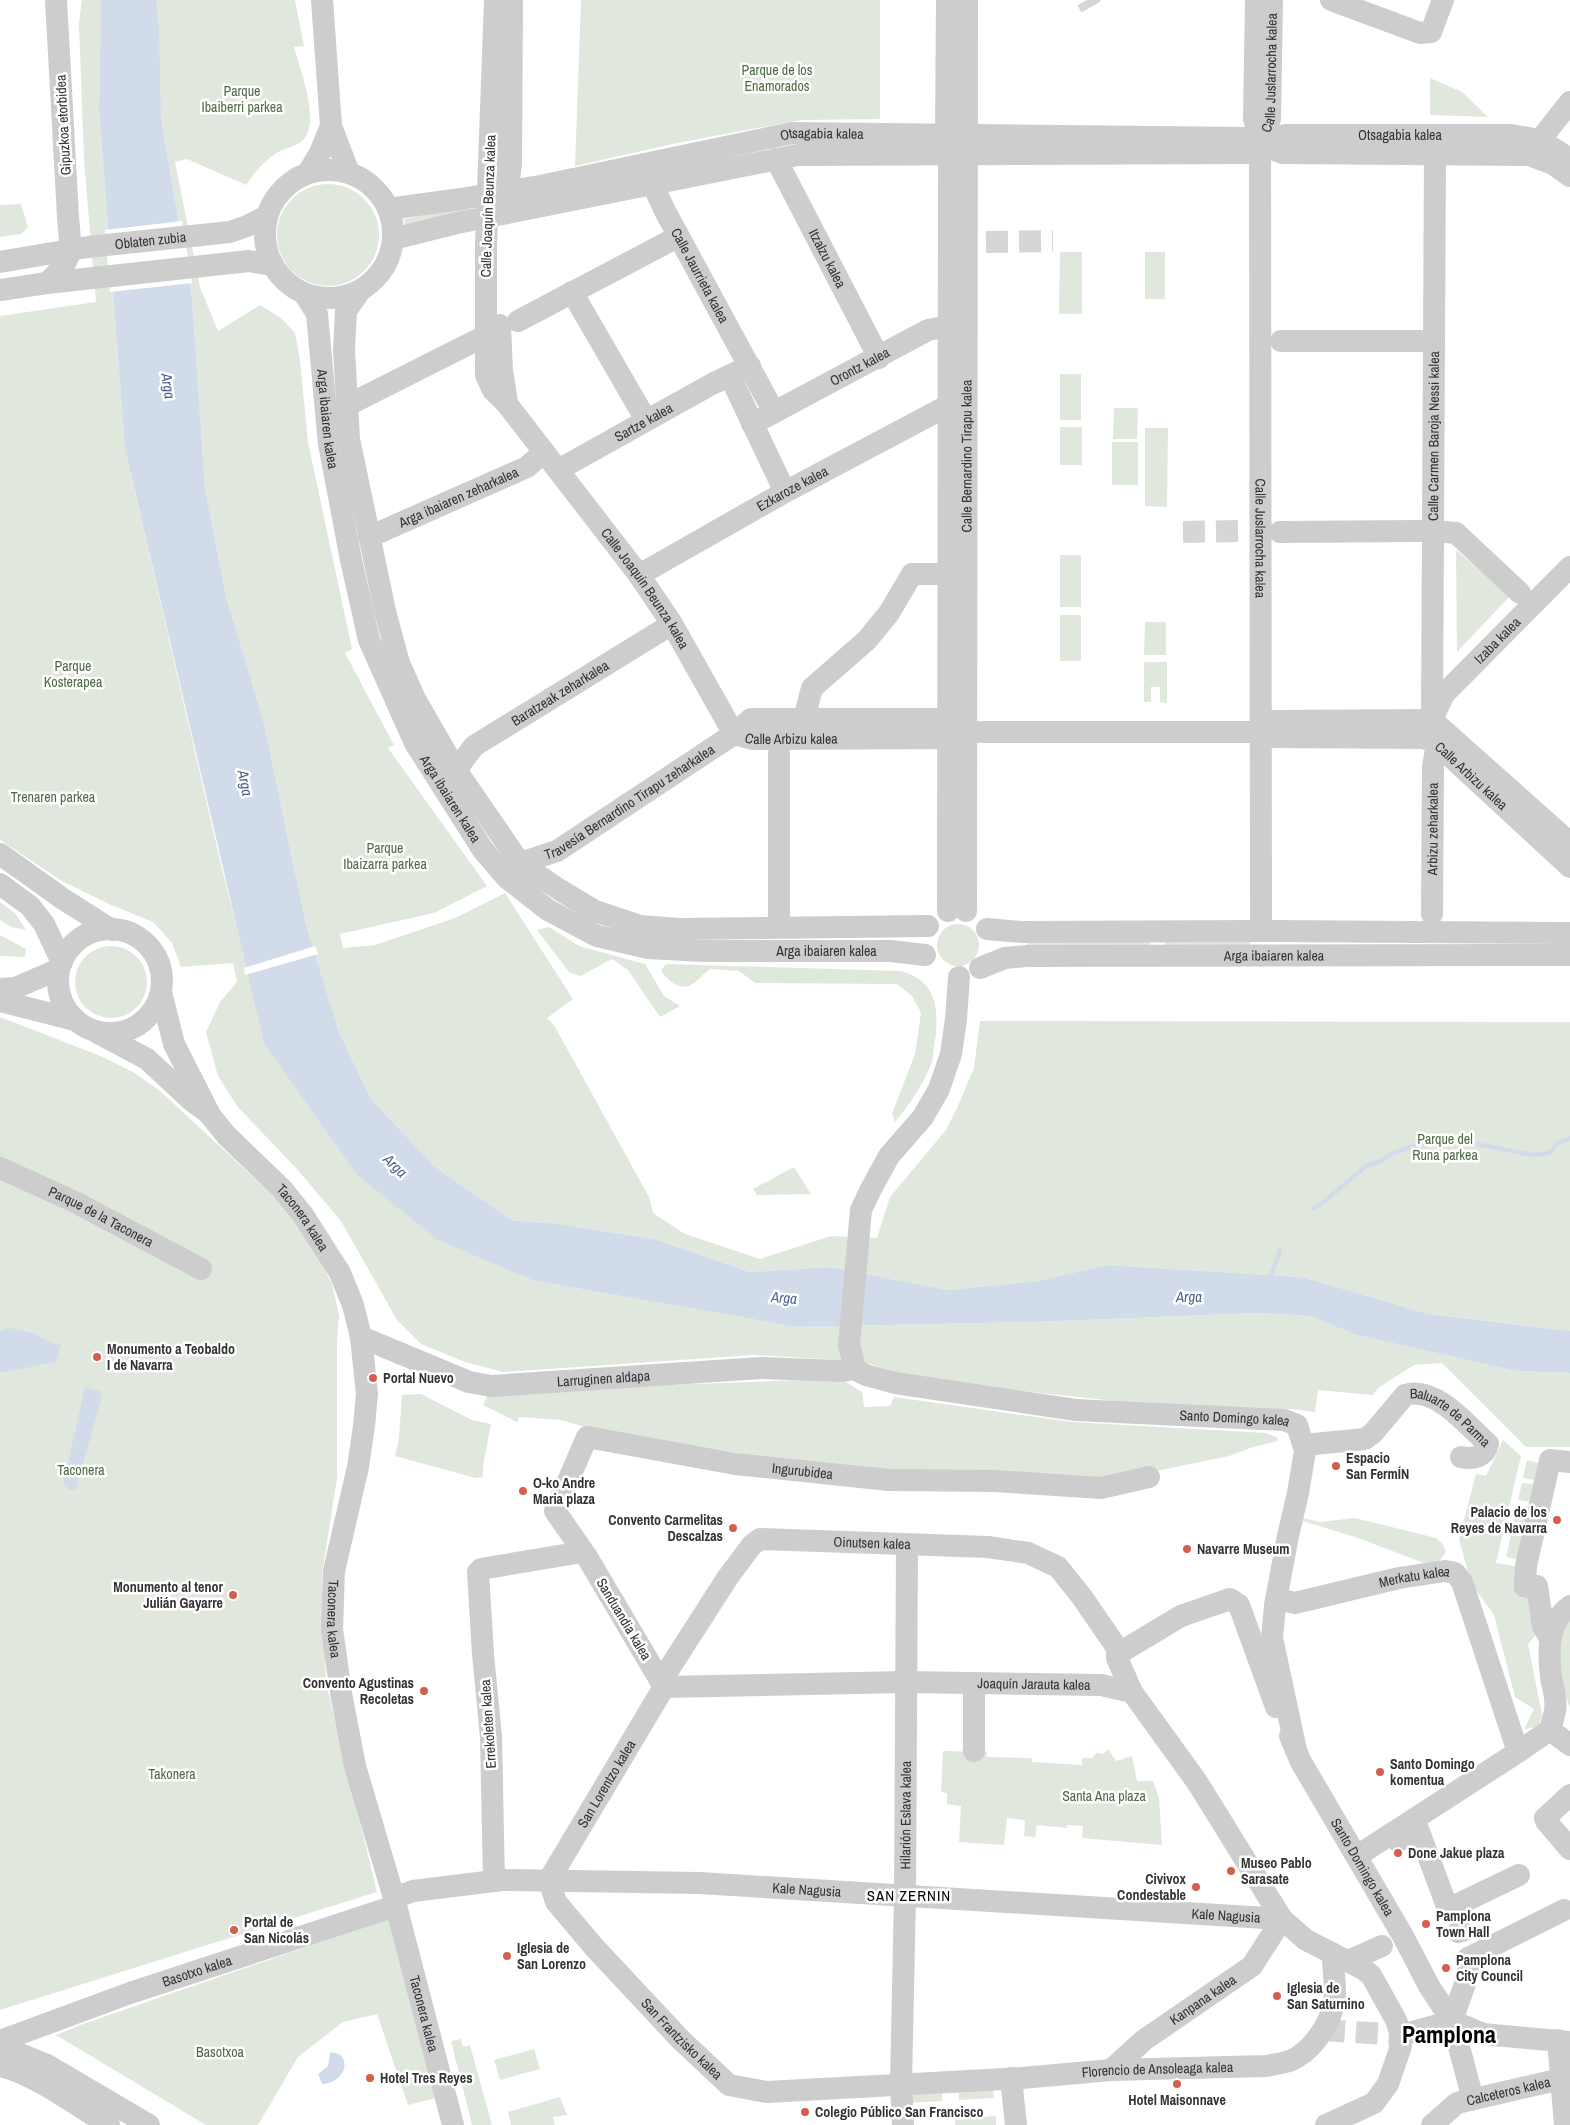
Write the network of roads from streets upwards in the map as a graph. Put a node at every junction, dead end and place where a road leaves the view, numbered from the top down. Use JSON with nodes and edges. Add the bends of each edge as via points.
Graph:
{"nodes":[{"id":1,"x":56,"y":0,"type":"edge"},
{"id":2,"x":322,"y":0,"type":"edge"},
{"id":3,"x":495,"y":0,"type":"edge"},
{"id":4,"x":512,"y":0,"type":"edge"},
{"id":5,"x":947,"y":0,"type":"edge"},
{"id":6,"x":967,"y":0,"type":"edge"},
{"id":7,"x":1256,"y":0,"type":"edge"},
{"id":8,"x":1272,"y":0,"type":"edge"},
{"id":9,"x":1331,"y":0,"type":"edge"},
{"id":10,"x":1443,"y":0,"type":"edge"},
{"id":11,"x":1570,"y":102,"type":"edge"},
{"id":12,"x":331,"y":126,"type":"junction"},
{"id":13,"x":958,"y":145,"type":"junction"},
{"id":14,"x":1260,"y":145,"type":"junction"},
{"id":15,"x":1535,"y":147,"type":"junction"},
{"id":16,"x":1435,"y":153,"type":"junction"},
{"id":17,"x":1570,"y":159,"type":"edge"},
{"id":18,"x":776,"y":160,"type":"junction"},
{"id":19,"x":308,"y":173,"type":"junction"},
{"id":20,"x":349,"y":173,"type":"junction"},
{"id":21,"x":1570,"y":176,"type":"edge"},
{"id":22,"x":654,"y":185,"type":"junction"},
{"id":23,"x":498,"y":192,"type":"junction"},
{"id":24,"x":388,"y":209,"type":"junction"},
{"id":25,"x":495,"y":215,"type":"junction"},
{"id":26,"x":267,"y":216,"type":"junction"},
{"id":27,"x":393,"y":239,"type":"junction"},
{"id":28,"x":668,"y":242,"type":"dead end"},
{"id":29,"x":80,"y":249,"type":"junction"},
{"id":30,"x":0,"y":262,"type":"edge"},
{"id":31,"x":272,"y":265,"type":"junction"},
{"id":32,"x":47,"y":282,"type":"junction"},
{"id":33,"x":0,"y":290,"type":"edge"},
{"id":34,"x":359,"y":292,"type":"junction"},
{"id":35,"x":572,"y":292,"type":"junction"},
{"id":36,"x":305,"y":295,"type":"junction"},
{"id":37,"x":518,"y":321,"type":"dead end"},
{"id":38,"x":949,"y":326,"type":"junction"},
{"id":39,"x":485,"y":336,"type":"junction"},
{"id":40,"x":1281,"y":341,"type":"dead end"},
{"id":41,"x":1421,"y":341,"type":"dead end"},
{"id":42,"x":879,"y":358,"type":"junction"},
{"id":43,"x":750,"y":366,"type":"junction"},
{"id":44,"x":730,"y":376,"type":"junction"},
{"id":45,"x":507,"y":404,"type":"junction"},
{"id":46,"x":949,"y":405,"type":"junction"},
{"id":47,"x":346,"y":406,"type":"junction"},
{"id":48,"x":774,"y":412,"type":"junction"},
{"id":49,"x":646,"y":420,"type":"junction"},
{"id":50,"x":752,"y":424,"type":"junction"},
{"id":51,"x":544,"y":452,"type":"junction"},
{"id":52,"x":558,"y":470,"type":"junction"},
{"id":53,"x":785,"y":492,"type":"junction"},
{"id":54,"x":1280,"y":532,"type":"dead end"},
{"id":55,"x":1421,"y":532,"type":"dead end"},
{"id":56,"x":1446,"y":532,"type":"dead end"},
{"id":57,"x":370,"y":537,"type":"junction"},
{"id":58,"x":1570,"y":567,"type":"edge"},
{"id":59,"x":949,"y":574,"type":"junction"},
{"id":60,"x":639,"y":575,"type":"junction"},
{"id":61,"x":1520,"y":593,"type":"dead end"},
{"id":62,"x":672,"y":624,"type":"junction"},
{"id":63,"x":804,"y":719,"type":"junction"},
{"id":64,"x":1432,"y":720,"type":"junction"},
{"id":65,"x":955,"y":730,"type":"junction"},
{"id":66,"x":1261,"y":730,"type":"junction"},
{"id":67,"x":734,"y":734,"type":"junction"},
{"id":68,"x":1437,"y":744,"type":"junction"},
{"id":69,"x":779,"y":754,"type":"dead end"},
{"id":70,"x":456,"y":770,"type":"junction"},
{"id":71,"x":1566,"y":831,"type":"edge"},
{"id":72,"x":0,"y":854,"type":"edge"},
{"id":73,"x":1570,"y":867,"type":"edge"},
{"id":74,"x":509,"y":875,"type":"junction"},
{"id":75,"x":0,"y":884,"type":"edge"},
{"id":76,"x":957,"y":911,"type":"junction"},
{"id":77,"x":1432,"y":914,"type":"dead end"},
{"id":78,"x":780,"y":915,"type":"dead end"},
{"id":79,"x":928,"y":926,"type":"junction"},
{"id":80,"x":987,"y":929,"type":"junction"},
{"id":81,"x":112,"y":930,"type":"junction"},
{"id":82,"x":1261,"y":931,"type":"junction"},
{"id":83,"x":1570,"y":933,"type":"edge"},
{"id":84,"x":925,"y":955,"type":"junction"},
{"id":85,"x":1570,"y":955,"type":"edge"},
{"id":86,"x":61,"y":965,"type":"junction"},
{"id":87,"x":980,"y":968,"type":"junction"},
{"id":88,"x":958,"y":977,"type":"junction"},
{"id":89,"x":0,"y":989,"type":"edge"},
{"id":90,"x":161,"y":992,"type":"junction"},
{"id":91,"x":0,"y":1001,"type":"edge"},
{"id":92,"x":75,"y":1020,"type":"junction"},
{"id":93,"x":95,"y":1031,"type":"junction"},
{"id":94,"x":210,"y":1115,"type":"junction"},
{"id":95,"x":0,"y":1168,"type":"edge"},
{"id":96,"x":201,"y":1269,"type":"dead end"},
{"id":97,"x":361,"y":1337,"type":"junction"},
{"id":98,"x":852,"y":1357,"type":"junction"},
{"id":99,"x":1304,"y":1445,"type":"junction"},
{"id":100,"x":1461,"y":1457,"type":"dead end"},
{"id":101,"x":1570,"y":1462,"type":"edge"},
{"id":102,"x":1149,"y":1477,"type":"dead end"},
{"id":103,"x":907,"y":1546,"type":"junction"},
{"id":104,"x":582,"y":1552,"type":"junction"},
{"id":105,"x":1277,"y":1599,"type":"junction"},
{"id":106,"x":1570,"y":1606,"type":"edge"},
{"id":107,"x":1550,"y":1639,"type":"junction"},
{"id":108,"x":1117,"y":1648,"type":"junction"},
{"id":109,"x":905,"y":1682,"type":"junction"},
{"id":110,"x":974,"y":1683,"type":"junction"},
{"id":111,"x":664,"y":1687,"type":"junction"},
{"id":112,"x":1132,"y":1692,"type":"junction"},
{"id":113,"x":1560,"y":1731,"type":"edge"},
{"id":114,"x":1570,"y":1745,"type":"edge"},
{"id":115,"x":1296,"y":1750,"type":"junction"},
{"id":116,"x":974,"y":1752,"type":"dead end"},
{"id":117,"x":1518,"y":1752,"type":"junction"},
{"id":118,"x":1570,"y":1795,"type":"edge"},
{"id":119,"x":1570,"y":1849,"type":"edge"},
{"id":120,"x":1364,"y":1852,"type":"junction"},
{"id":121,"x":1519,"y":1875,"type":"dead end"},
{"id":122,"x":549,"y":1880,"type":"junction"},
{"id":123,"x":494,"y":1881,"type":"junction"},
{"id":124,"x":905,"y":1896,"type":"junction"},
{"id":125,"x":394,"y":1902,"type":"junction"},
{"id":126,"x":1564,"y":1910,"type":"dead end"},
{"id":127,"x":1282,"y":1919,"type":"junction"},
{"id":128,"x":1392,"y":1941,"type":"junction"},
{"id":129,"x":1340,"y":1958,"type":"junction"},
{"id":130,"x":1452,"y":2021,"type":"junction"},
{"id":131,"x":1401,"y":2035,"type":"junction"},
{"id":132,"x":0,"y":2041,"type":"edge"},
{"id":133,"x":1564,"y":2041,"type":"edge"},
{"id":134,"x":0,"y":2046,"type":"edge"},
{"id":135,"x":0,"y":2066,"type":"edge"},
{"id":136,"x":1111,"y":2070,"type":"junction"},
{"id":137,"x":1011,"y":2078,"type":"junction"},
{"id":138,"x":1561,"y":2078,"type":"junction"},
{"id":139,"x":901,"y":2084,"type":"junction"},
{"id":140,"x":1465,"y":2101,"type":"junction"},
{"id":141,"x":450,"y":2118,"type":"edge"},
{"id":142,"x":109,"y":2125,"type":"edge"},
{"id":143,"x":149,"y":2125,"type":"edge"},
{"id":144,"x":903,"y":2125,"type":"edge"},
{"id":145,"x":1016,"y":2125,"type":"edge"},
{"id":146,"x":1326,"y":2125,"type":"edge"},
{"id":147,"x":1432,"y":2125,"type":"edge"},
{"id":148,"x":1565,"y":2125,"type":"edge"}],
"edges":[{"from":1,"to":29,"type":"street","name":"Gipuzkoa etorbidea","via":[[68,217]]},
{"from":2,"to":12,"type":"street"},
{"from":3,"to":23,"type":"street","name":"Calle Joaquín Beunza kalea"},
{"from":4,"to":23,"type":"street","name":"Calle Joaquín Beunza kalea","via":[[511,164]]},
{"from":5,"to":13,"type":"street","name":"Calle Bernardino Tirapu kalea"},
{"from":6,"to":13,"type":"street","name":"Calle Bernardino Tirapu kalea"},
{"from":7,"to":14,"type":"street","name":"Calle Juslarrocha kalea","via":[[1254,118]]},
{"from":8,"to":14,"type":"street","name":"Calle Juslarrocha kalea","via":[[1270,120]]},
{"from":9,"to":10,"type":"street","via":[[1420,34],[1430,32]]},
{"from":11,"to":15,"type":"street"},
{"from":12,"to":19,"type":"street"},
{"from":12,"to":20,"type":"street"},
{"from":13,"to":14,"type":"street","name":"Otsagabia kalea","via":[[1246,138]]},
{"from":13,"to":18,"type":"street","name":"Otsagabia kalea","via":[[798,155]]},
{"from":13,"to":23,"type":"street","name":"Otsagabia kalea","via":[[927,133],[792,133]]},
{"from":13,"to":38,"type":"street","name":"Calle Bernardino Tirapu kalea"},
{"from":13,"to":65,"type":"street","name":"Calle Bernardino Tirapu kalea","via":[[977,242]]},
{"from":14,"to":15,"type":"street","name":"Otsagabia kalea","via":[[1285,135],[1510,135]]},
{"from":14,"to":16,"type":"street","name":"Otsagabia kalea","via":[[1283,153]]},
{"from":14,"to":66,"type":"street","name":"Calle Juslarrocha kalea"},
{"from":15,"to":16,"type":"street","name":"Otsagabia kalea"},
{"from":15,"to":17,"type":"street"},
{"from":15,"to":21,"type":"street"},
{"from":16,"to":64,"type":"street","name":"Calle Carmen Baroja Nessi kalea"},
{"from":18,"to":22,"type":"street","name":"Otsagabia kalea"},
{"from":18,"to":42,"type":"street","name":"Itzalzu kalea"},
{"from":19,"to":20,"type":"street","via":[[331,170]]},
{"from":19,"to":26,"type":"street","via":[[284,188]]},
{"from":20,"to":24,"type":"street","via":[[365,181]]},
{"from":22,"to":25,"type":"street","name":"Otsagabia kalea"},
{"from":22,"to":43,"type":"street","name":"Calle Jaurrieta kalea"},
{"from":23,"to":24,"type":"street","name":"Otsagabia kalea"},
{"from":23,"to":25,"type":"street","name":"Calle Joaquín Beunza kalea"},
{"from":24,"to":27,"type":"street"},
{"from":25,"to":27,"type":"street","name":"Otsagabia kalea"},
{"from":25,"to":39,"type":"street","name":"Calle Joaquín Beunza kalea"},
{"from":25,"to":45,"type":"street","name":"Calle Joaquín Beunza kalea","via":[[502,370]]},
{"from":26,"to":29,"type":"street","name":"Oblaten zubia","via":[[247,226],[214,234]]},
{"from":26,"to":31,"type":"street","via":[[264,232]]},
{"from":27,"to":34,"type":"street","via":[[388,260],[376,278]]},
{"from":28,"to":35,"type":"street"},
{"from":29,"to":30,"type":"street"},
{"from":29,"to":32,"type":"street"},
{"from":31,"to":32,"type":"street","via":[[249,261]]},
{"from":31,"to":36,"type":"street","via":[[280,278]]},
{"from":32,"to":33,"type":"street"},
{"from":34,"to":36,"type":"street","via":[[342,298],[323,299]]},
{"from":34,"to":47,"type":"street","name":"Arga ibaiaren kalea","via":[[346,311]]},
{"from":35,"to":37,"type":"street"},
{"from":35,"to":49,"type":"street"},
{"from":36,"to":74,"type":"street","name":"Arga ibaiaren kalea","via":[[317,314],[329,444],[369,640],[415,744],[483,850]]},
{"from":38,"to":42,"type":"street","name":"Orontz kalea","via":[[928,330]]},
{"from":38,"to":46,"type":"street","name":"Calle Bernardino Tirapu kalea"},
{"from":39,"to":45,"type":"street","name":"Calle Joaquín Beunza kalea","via":[[486,375],[493,390]]},
{"from":39,"to":47,"type":"street"},
{"from":40,"to":41,"type":"street","name":"Calle Carmen Baroja Nessi kalea"},
{"from":42,"to":48,"type":"street","name":"Orontz kalea"},
{"from":43,"to":44,"type":"street"},
{"from":43,"to":48,"type":"street","name":"Calle Jaurrieta kalea"},
{"from":44,"to":49,"type":"street","name":"Sartze kalea"},
{"from":44,"to":50,"type":"street"},
{"from":45,"to":51,"type":"street","name":"Calle Joaquín Beunza kalea"},
{"from":46,"to":53,"type":"street","name":"Ezkaroze kalea"},
{"from":46,"to":59,"type":"street","name":"Calle Bernardino Tirapu kalea"},
{"from":47,"to":57,"type":"street","name":"Arga ibaiaren kalea","via":[[349,439]]},
{"from":48,"to":50,"type":"street"},
{"from":49,"to":52,"type":"street","name":"Sartze kalea"},
{"from":50,"to":53,"type":"street"},
{"from":51,"to":52,"type":"street","name":"Calle Joaquín Beunza kalea"},
{"from":51,"to":57,"type":"street","name":"Arga ibaiaren zeharkalea","via":[[527,467]]},
{"from":52,"to":60,"type":"street","name":"Calle Joaquín Beunza kalea"},
{"from":53,"to":60,"type":"street","name":"Ezkaroze kalea"},
{"from":54,"to":55,"type":"street","name":"Calle Carmen Baroja Nessi kalea"},
{"from":56,"to":61,"type":"street","name":"Calle Carmen Baroja Nessi kalea","via":[[1456,533]]},
{"from":57,"to":70,"type":"street","name":"Arga ibaiaren kalea","via":[[399,663],[415,699]]},
{"from":58,"to":64,"type":"street","name":"Izaba kalea","via":[[1444,694]]},
{"from":59,"to":63,"type":"street","via":[[912,574],[889,613],[867,640],[812,688]]},
{"from":59,"to":65,"type":"street","name":"Calle Bernardino Tirapu kalea"},
{"from":60,"to":62,"type":"street","name":"Calle Joaquín Beunza kalea"},
{"from":62,"to":67,"type":"street","name":"Calle Joaquín Beunza kalea"},
{"from":62,"to":70,"type":"street","name":"Baratzeak zeharkalea","via":[[474,746]]},
{"from":63,"to":65,"type":"street","name":"Calle Arbizu kalea"},
{"from":63,"to":67,"type":"street","name":"Calle Arbizu kalea","via":[[751,719]]},
{"from":64,"to":66,"type":"street","name":"Calle Arbizu kalea"},
{"from":64,"to":71,"type":"street","name":"Calle Arbizu kalea"},
{"from":65,"to":66,"type":"street","name":"Calle Arbizu kalea"},
{"from":65,"to":67,"type":"street","name":"Calle Arbizu kalea","via":[[752,739]]},
{"from":65,"to":76,"type":"street","name":"Calle Bernardino Tirapu kalea"},
{"from":66,"to":68,"type":"street","name":"Calle Arbizu kalea","via":[[1424,738]]},
{"from":66,"to":82,"type":"street","name":"Calle Juslarrocha kalea"},
{"from":67,"to":74,"type":"street","name":"Travesía Bernardino Tirapu zeharkalea","via":[[557,851]]},
{"from":68,"to":73,"type":"street","name":"Calle Arbizu kalea"},
{"from":68,"to":77,"type":"street","name":"Arbizu zeharkalea","via":[[1432,766]]},
{"from":69,"to":78,"type":"street"},
{"from":70,"to":74,"type":"street","name":"Arga ibaiaren kalea"},
{"from":72,"to":81,"type":"street"},
{"from":74,"to":79,"type":"street","name":"Arga ibaiaren kalea","via":[[560,890],[595,911],[640,926],[678,929]]},
{"from":74,"to":84,"type":"street","name":"Arga ibaiaren kalea","via":[[548,910],[597,936],[648,948],[891,951]]},
{"from":75,"to":86,"type":"street","via":[[30,906],[44,924]]},
{"from":76,"to":79,"type":"street","via":[[933,919]]},
{"from":76,"to":80,"type":"street","via":[[982,921]]},
{"from":79,"to":84,"type":"street","via":[[924,935]]},
{"from":80,"to":82,"type":"street","name":"Arga ibaiaren kalea","via":[[1021,932]]},
{"from":80,"to":87,"type":"street","via":[[990,950]]},
{"from":81,"to":86,"type":"street","via":[[87,934],[68,951]]},
{"from":81,"to":90,"type":"street","via":[[135,936],[154,954],[161,973]]},
{"from":82,"to":83,"type":"street","name":"Arga ibaiaren kalea"},
{"from":84,"to":88,"type":"street","via":[[938,972]]},
{"from":85,"to":87,"type":"street","name":"Arga ibaiaren kalea","via":[[1028,956],[1006,958]]},
{"from":86,"to":89,"type":"street","via":[[15,988]]},
{"from":86,"to":92,"type":"street","via":[[58,980],[62,1002]]},
{"from":87,"to":88,"type":"street"},
{"from":88,"to":98,"type":"street","via":[[951,1054],[939,1088],[923,1117],[889,1156],[861,1210]]},
{"from":90,"to":93,"type":"street","via":[[154,1008],[129,1030]]},
{"from":90,"to":94,"type":"street","name":"Taconera kalea","via":[[174,1044]]},
{"from":91,"to":92,"type":"street"},
{"from":92,"to":93,"type":"street"},
{"from":93,"to":94,"type":"street","name":"Taconera kalea","via":[[147,1059]]},
{"from":94,"to":97,"type":"street","name":"Taconera kalea","via":[[303,1215],[340,1273]]},
{"from":95,"to":96,"type":"street","name":"Parque de la Taconera","via":[[75,1202]]},
{"from":97,"to":98,"type":"street","name":"Larruginen aldapa","via":[[469,1382],[491,1386],[761,1368],[843,1372]]},
{"from":97,"to":125,"type":"street","name":"Taconera kalea","via":[[366,1373],[364,1426],[334,1571],[332,1629],[355,1766]]},
{"from":98,"to":99,"type":"street","name":"Santo Domingo kalea","via":[[866,1375],[895,1383],[1076,1410],[1284,1420],[1297,1425]]},
{"from":99,"to":100,"type":"street","name":"Baluarte de Parma","via":[[1365,1439],[1405,1395],[1418,1393],[1438,1399],[1488,1444],[1482,1455],[1468,1459]]},
{"from":99,"to":105,"type":"street","name":"Santo Domingo kalea","via":[[1298,1494]]},
{"from":101,"to":107,"type":"street","via":[[1550,1460],[1531,1573],[1525,1587],[1537,1586],[1543,1626]]},
{"from":102,"to":104,"type":"street","name":"Ingurubidea","via":[[1101,1488],[995,1481],[880,1479],[735,1464],[587,1437],[555,1511]]},
{"from":103,"to":108,"type":"street","name":"Oinutsen kalea","via":[[988,1547],[1028,1553],[1049,1562],[1058,1567],[1082,1597]]},
{"from":103,"to":109,"type":"street","name":"Hilarión Eslava kalea"},
{"from":103,"to":111,"type":"street","name":"Oinutsen kalea","via":[[760,1540],[752,1545],[728,1577],[667,1672]]},
{"from":104,"to":111,"type":"street","name":"Sanduandia kalea"},
{"from":104,"to":123,"type":"street","name":"Errekoleten kalea","via":[[481,1568],[477,1576],[492,1737]]},
{"from":105,"to":115,"type":"street","name":"Santo Domingo kalea","via":[[1272,1638]]},
{"from":105,"to":117,"type":"street","name":"Merkatu kalea","via":[[1295,1603],[1399,1578],[1445,1571],[1455,1573],[1462,1582]]},
{"from":106,"to":107,"type":"street","via":[[1552,1626]]},
{"from":107,"to":113,"type":"street","via":[[1555,1711]]},
{"from":108,"to":112,"type":"street","name":"Oinutsen kalea","via":[[1117,1658]]},
{"from":108,"to":115,"type":"street","name":"Santo Domingo kalea","via":[[1126,1649],[1182,1616],[1230,1599],[1239,1605],[1272,1699]]},
{"from":109,"to":110,"type":"street","name":"Joaquín Jarauta kalea"},
{"from":109,"to":111,"type":"street","name":"Joaquín Jarauta kalea"},
{"from":109,"to":124,"type":"street","name":"Hilarión Eslava kalea"},
{"from":110,"to":112,"type":"street","name":"Joaquín Jarauta kalea","via":[[1101,1685]]},
{"from":110,"to":116,"type":"street"},
{"from":111,"to":122,"type":"street","name":"San Lorentzo kalea"},
{"from":112,"to":127,"type":"street","via":[[1197,1782]]},
{"from":113,"to":114,"type":"street"},
{"from":113,"to":117,"type":"street"},
{"from":115,"to":120,"type":"street","name":"Santo Domingo kalea"},
{"from":117,"to":120,"type":"street"},
{"from":118,"to":119,"type":"street","via":[[1545,1818]]},
{"from":120,"to":121,"type":"street","via":[[1375,1856],[1418,1828],[1448,1909]]},
{"from":120,"to":128,"type":"street","name":"Santo Domingo kalea"},
{"from":122,"to":123,"type":"street","name":"Kale Nagusia"},
{"from":122,"to":124,"type":"street","name":"Kale Nagusia","via":[[699,1883]]},
{"from":122,"to":139,"type":"street","name":"San Frantzisko kalea","via":[[556,1902],[594,1947],[681,2040],[729,2085],[767,2092]]},
{"from":123,"to":125,"type":"street","name":"Kale Nagusia","via":[[413,1891]]},
{"from":124,"to":127,"type":"street","name":"Kale Nagusia"},
{"from":124,"to":139,"type":"street","name":"Hilarión Eslava kalea"},
{"from":125,"to":132,"type":"street","name":"Basotxo kalea"},
{"from":125,"to":141,"type":"street","name":"Taconera kalea"},
{"from":126,"to":130,"type":"street","via":[[1468,1958],[1468,1976]]},
{"from":127,"to":129,"type":"street","via":[[1306,1940]]},
{"from":127,"to":136,"type":"street","name":"Kanpana kalea","via":[[1252,1966],[1144,2040]]},
{"from":128,"to":129,"type":"street"},
{"from":128,"to":130,"type":"street","name":"Santo Domingo kalea"},
{"from":129,"to":131,"type":"street","via":[[1370,1975]]},
{"from":129,"to":136,"type":"street","name":"Florencio de Ansoleaga kalea","via":[[1330,2017],[1310,2046],[1296,2058],[1266,2066]]},
{"from":130,"to":131,"type":"street"},
{"from":130,"to":133,"type":"street","via":[[1483,2034]]},
{"from":130,"to":140,"type":"street"},
{"from":131,"to":146,"type":"street","via":[[1401,2046],[1388,2084],[1374,2103]]},
{"from":133,"to":138,"type":"street"},
{"from":134,"to":143,"type":"street","via":[[46,2065]]},
{"from":135,"to":142,"type":"street","via":[[38,2082]]},
{"from":136,"to":137,"type":"street","name":"Florencio de Ansoleaga kalea"},
{"from":137,"to":139,"type":"street","name":"Florencio de Ansoleaga kalea"},
{"from":137,"to":145,"type":"street"},
{"from":138,"to":140,"type":"street","name":"Calceteros kalea"},
{"from":138,"to":148,"type":"street"},
{"from":139,"to":144,"type":"street","name":"Hilarión Eslava kalea"},
{"from":140,"to":147,"type":"street"}]}
